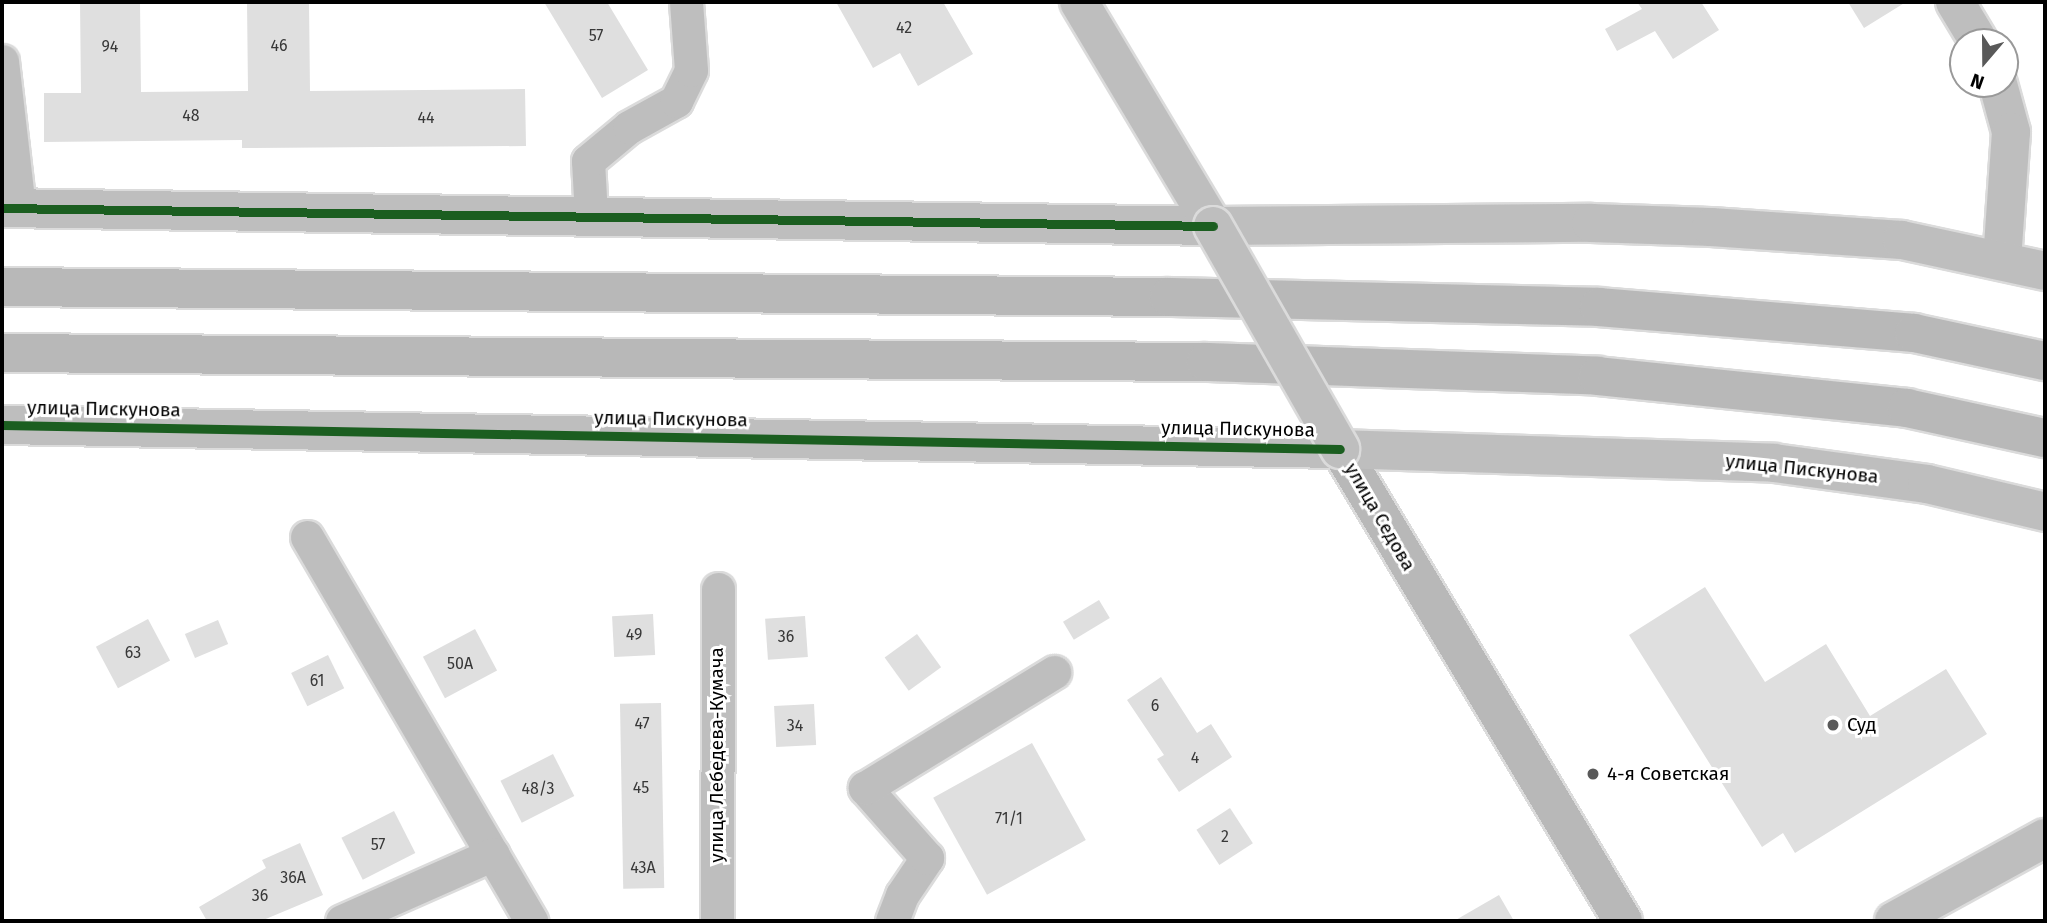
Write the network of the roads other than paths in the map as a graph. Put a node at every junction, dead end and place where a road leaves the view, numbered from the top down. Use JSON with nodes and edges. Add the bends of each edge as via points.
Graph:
{"nodes":[{"id":1,"x":686,"y":2,"type":"edge"},
{"id":2,"x":1079,"y":2,"type":"edge"},
{"id":3,"x":1955,"y":2,"type":"edge"},
{"id":4,"x":1971,"y":28,"type":"edge"},
{"id":5,"x":2,"y":61,"type":"edge"},
{"id":6,"x":2002,"y":98,"type":"edge"},
{"id":7,"x":10,"y":208,"type":"edge"},
{"id":8,"x":591,"y":216,"type":"junction"},
{"id":9,"x":1213,"y":226,"type":"junction"},
{"id":10,"x":2002,"y":260,"type":"junction"},
{"id":11,"x":2045,"y":271,"type":"edge"},
{"id":12,"x":2,"y":287,"type":"edge"},
{"id":13,"x":2,"y":353,"type":"edge"},
{"id":14,"x":2045,"y":361,"type":"edge"},
{"id":15,"x":2,"y":425,"type":"edge"},
{"id":16,"x":2045,"y":438,"type":"edge"},
{"id":17,"x":1340,"y":449,"type":"junction"},
{"id":18,"x":2045,"y":512,"type":"edge"},
{"id":19,"x":307,"y":537,"type":"dead end"},
{"id":20,"x":718,"y":589,"type":"dead end"},
{"id":21,"x":1054,"y":672,"type":"dead end"},
{"id":22,"x":2045,"y":838,"type":"edge"},
{"id":23,"x":493,"y":854,"type":"junction"},
{"id":24,"x":342,"y":921,"type":"edge"},
{"id":25,"x":531,"y":921,"type":"edge"},
{"id":26,"x":717,"y":921,"type":"edge"},
{"id":27,"x":892,"y":921,"type":"edge"},
{"id":28,"x":1623,"y":921,"type":"edge"},
{"id":29,"x":1894,"y":921,"type":"edge"}],
"edges":[{"from":1,"to":8,"type":"street","via":[[691,70],[676,101],[629,127],[588,161]]},
{"from":2,"to":9,"type":"street","name":"улица Седова"},
{"from":3,"to":4,"type":"street"},
{"from":5,"to":7,"type":"street"},
{"from":6,"to":10,"type":"street","via":[[2011,132]]},
{"from":7,"to":8,"type":"street"},
{"from":8,"to":9,"type":"street"},
{"from":9,"to":10,"type":"street","via":[[1591,223],[1711,227],[1902,240]]},
{"from":9,"to":17,"type":"street","name":"улица Седова","bridge":true},
{"from":10,"to":11,"type":"street"},
{"from":12,"to":14,"type":"main road","via":[[1155,296],[1599,307],[1914,332]]},
{"from":13,"to":16,"type":"main road","via":[[1206,362],[1598,376],[1907,408]]},
{"from":15,"to":17,"type":"street","name":"улица Пискунова"},
{"from":17,"to":18,"type":"street","name":"улица Пискунова","via":[[1774,463],[1927,484]]},
{"from":17,"to":28,"type":"main road","name":"улица Седова"},
{"from":19,"to":23,"type":"street"},
{"from":20,"to":26,"type":"street","name":"улица Лебедева-Кумача"},
{"from":21,"to":27,"type":"street","via":[[865,788],[927,858],[902,894]]},
{"from":22,"to":29,"type":"street"},
{"from":23,"to":24,"type":"street"},
{"from":23,"to":25,"type":"street"}]}
